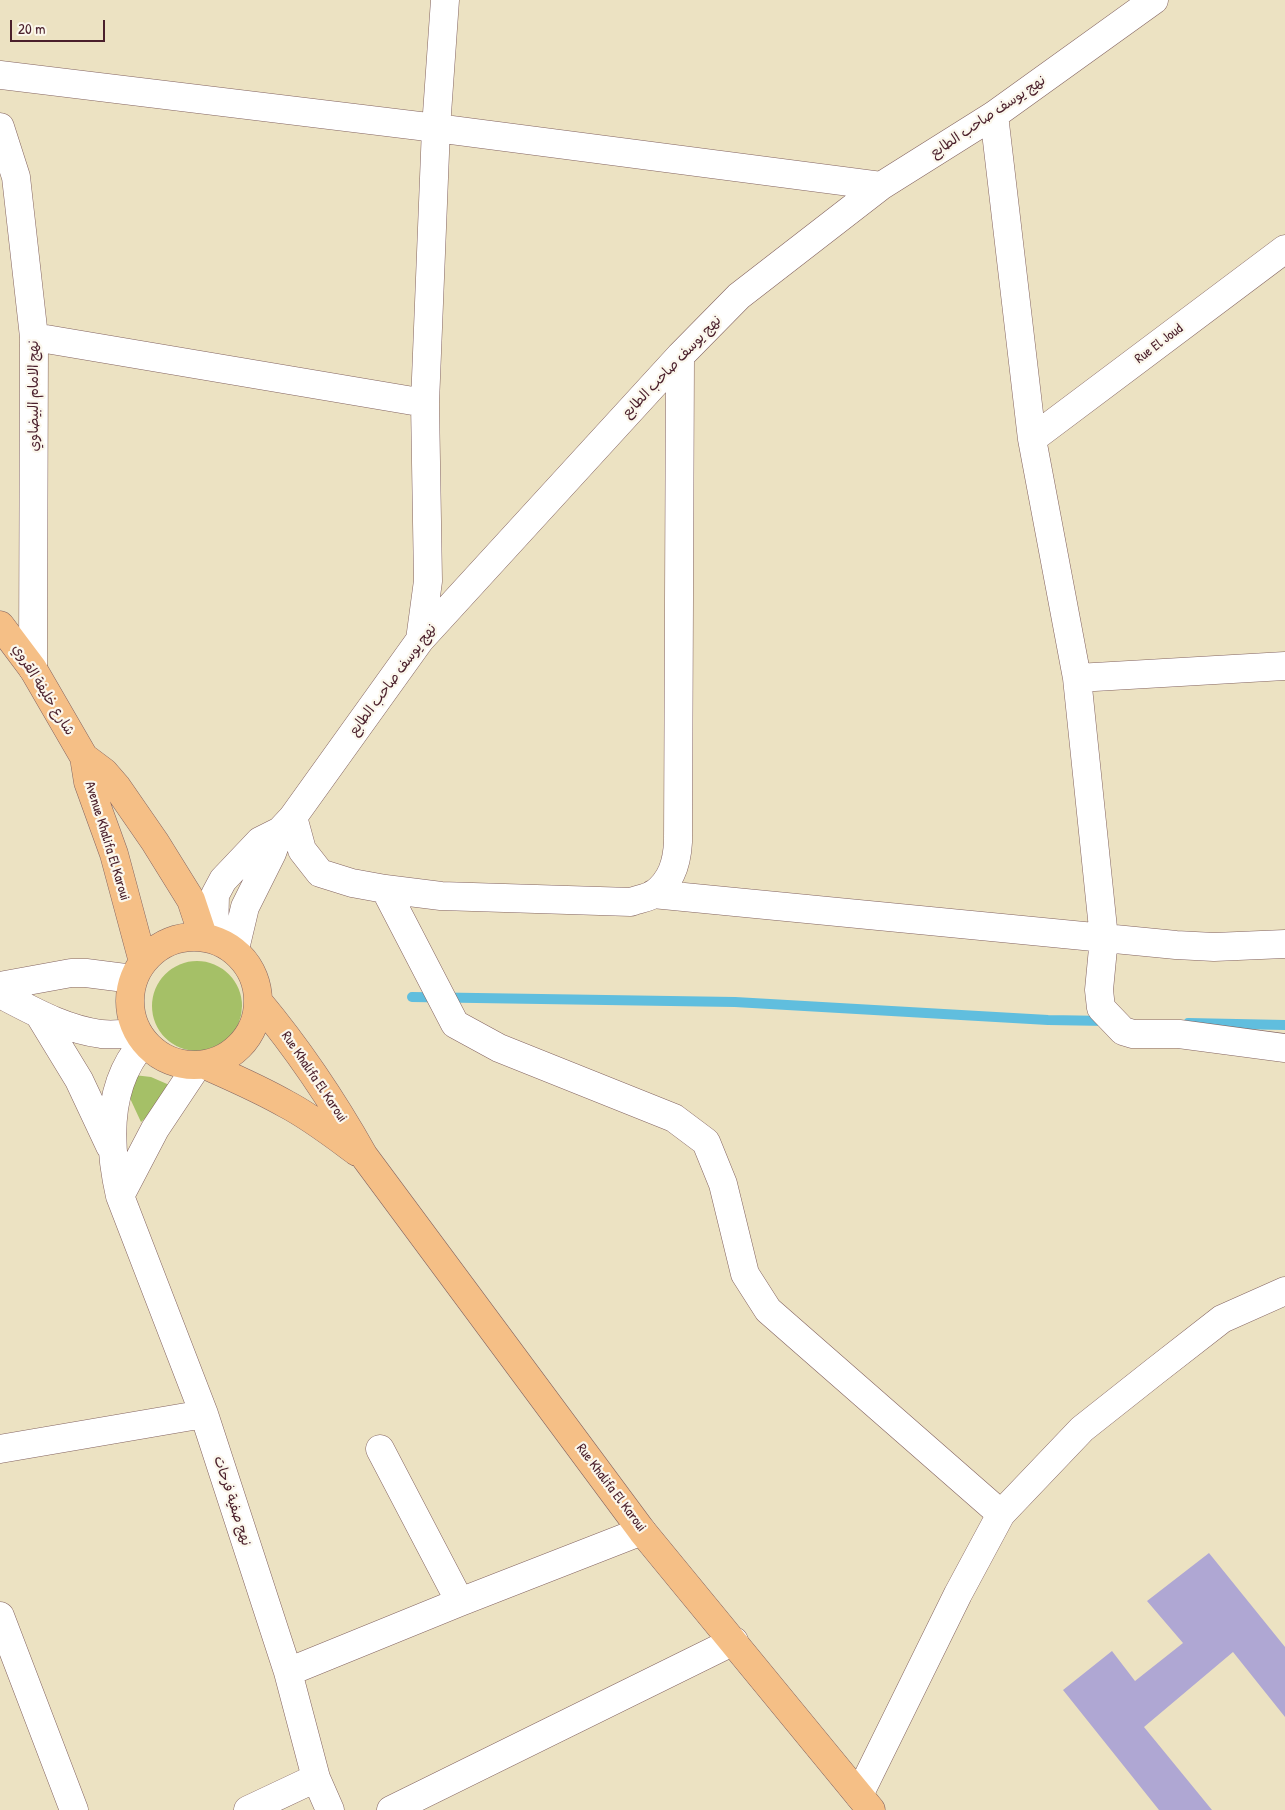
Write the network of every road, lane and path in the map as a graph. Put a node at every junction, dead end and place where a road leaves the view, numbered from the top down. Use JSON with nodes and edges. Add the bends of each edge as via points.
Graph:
{"nodes":[{"id":1,"x":445,"y":0,"type":"edge"},
{"id":2,"x":1154,"y":0,"type":"edge"},
{"id":3,"x":0,"y":75,"type":"edge"},
{"id":4,"x":994,"y":115,"type":"junction"},
{"id":5,"x":0,"y":127,"type":"edge"},
{"id":6,"x":436,"y":128,"type":"junction"},
{"id":7,"x":881,"y":186,"type":"junction"},
{"id":8,"x":1285,"y":249,"type":"edge"},
{"id":9,"x":34,"y":337,"type":"junction"},
{"id":10,"x":680,"y":356,"type":"junction"},
{"id":11,"x":425,"y":403,"type":"junction"},
{"id":12,"x":1032,"y":439,"type":"junction"},
{"id":13,"x":0,"y":625,"type":"edge"},
{"id":14,"x":420,"y":640,"type":"junction"},
{"id":15,"x":1285,"y":666,"type":"edge"},
{"id":16,"x":33,"y":669,"type":"junction"},
{"id":17,"x":1077,"y":678,"type":"junction"},
{"id":18,"x":84,"y":757,"type":"junction"},
{"id":19,"x":287,"y":824,"type":"junction"},
{"id":20,"x":385,"y":889,"type":"junction"},
{"id":21,"x":653,"y":894,"type":"junction"},
{"id":22,"x":1104,"y":938,"type":"junction"},
{"id":23,"x":217,"y":941,"type":"junction"},
{"id":24,"x":1285,"y":944,"type":"edge"},
{"id":25,"x":138,"y":970,"type":"junction"},
{"id":26,"x":0,"y":986,"type":"edge"},
{"id":27,"x":0,"y":994,"type":"edge"},
{"id":28,"x":258,"y":1001,"type":"junction"},
{"id":29,"x":40,"y":1016,"type":"junction"},
{"id":30,"x":140,"y":1038,"type":"junction"},
{"id":31,"x":1285,"y":1048,"type":"edge"},
{"id":32,"x":201,"y":1065,"type":"junction"},
{"id":33,"x":112,"y":1150,"type":"junction"},
{"id":34,"x":364,"y":1156,"type":"junction"},
{"id":35,"x":120,"y":1196,"type":"junction"},
{"id":36,"x":1285,"y":1291,"type":"edge"},
{"id":37,"x":204,"y":1414,"type":"junction"},
{"id":38,"x":380,"y":1449,"type":"dead end"},
{"id":39,"x":0,"y":1450,"type":"edge"},
{"id":40,"x":1001,"y":1514,"type":"junction"},
{"id":41,"x":642,"y":1531,"type":"junction"},
{"id":42,"x":460,"y":1602,"type":"junction"},
{"id":43,"x":0,"y":1616,"type":"edge"},
{"id":44,"x":734,"y":1641,"type":"junction"},
{"id":45,"x":288,"y":1672,"type":"junction"},
{"id":46,"x":316,"y":1778,"type":"junction"},
{"id":47,"x":865,"y":1803,"type":"edge"},
{"id":48,"x":74,"y":1810,"type":"edge"},
{"id":49,"x":248,"y":1810,"type":"edge"},
{"id":50,"x":330,"y":1810,"type":"edge"},
{"id":51,"x":391,"y":1810,"type":"edge"}],
"edges":[{"from":1,"to":6,"type":"street"},
{"from":2,"to":4,"type":"street","name":"نهج يوسف صاحب الطابع"},
{"from":3,"to":6,"type":"street"},
{"from":4,"to":7,"type":"street","name":"نهج يوسف صاحب الطابع"},
{"from":4,"to":12,"type":"street"},
{"from":5,"to":9,"type":"street","name":"نهج الامام البيضاوي","via":[[16,177]]},
{"from":6,"to":7,"type":"street"},
{"from":6,"to":11,"type":"street"},
{"from":7,"to":10,"type":"street","name":"نهج يوسف صاحب الطابع","via":[[739,296]]},
{"from":8,"to":12,"type":"street","name":"Rue El Joud"},
{"from":9,"to":11,"type":"street"},
{"from":9,"to":16,"type":"street","name":"نهج الامام البيضاوي"},
{"from":10,"to":14,"type":"street","name":"نهج يوسف صاحب الطابع"},
{"from":10,"to":21,"type":"street","via":[[677,860],[670,876]]},
{"from":11,"to":14,"type":"street","via":[[428,581]]},
{"from":12,"to":17,"type":"street"},
{"from":13,"to":16,"type":"main road","name":"شارع خليفة القروي"},
{"from":14,"to":19,"type":"street","name":"نهج يوسف صاحب الطابع"},
{"from":15,"to":17,"type":"street"},
{"from":16,"to":18,"type":"main road","name":"شارع خليفة القروي"},
{"from":17,"to":22,"type":"street"},
{"from":18,"to":23,"type":"main road","name":"Avenue Khalifa El Karoui","via":[[117,787]]},
{"from":18,"to":25,"type":"main road","name":"Avenue Khalifa El Karoui","via":[[88,782],[114,854]]},
{"from":19,"to":20,"type":"street","via":[[320,873]]},
{"from":19,"to":23,"type":"street","name":"نهج يوسف صاحب الطابع","via":[[245,907]]},
{"from":20,"to":21,"type":"street","via":[[441,896],[631,902]]},
{"from":20,"to":40,"type":"street","via":[[455,1024],[499,1048],[674,1118],[706,1142],[723,1184],[745,1274],[768,1310]]},
{"from":21,"to":22,"type":"street"},
{"from":22,"to":24,"type":"street","via":[[1214,947]]},
{"from":22,"to":31,"type":"street","via":[[1099,990],[1101,1008],[1123,1031],[1179,1034]]},
{"from":23,"to":25,"type":"main road","via":[[183,937],[162,945]]},
{"from":23,"to":28,"type":"main road","via":[[255,979]]},
{"from":25,"to":26,"type":"street","via":[[71,973]]},
{"from":25,"to":30,"type":"main road","via":[[129,1001]]},
{"from":27,"to":29,"type":"street"},
{"from":28,"to":32,"type":"main road","via":[[255,1023],[244,1042],[226,1057]]},
{"from":28,"to":34,"type":"main road","name":"Rue Khalifa El Karoui","via":[[316,1076]]},
{"from":29,"to":30,"type":"street","via":[[64,1026]]},
{"from":29,"to":33,"type":"street","via":[[79,1080]]},
{"from":30,"to":32,"type":"main road","via":[[162,1057],[183,1064]]},
{"from":30,"to":33,"type":"street","name":"نهج صفية فرحات","via":[[117,1089]]},
{"from":32,"to":34,"type":"main road","name":"Rue Khalifa El Karoui","via":[[288,1104]]},
{"from":32,"to":35,"type":"street","via":[[155,1129]]},
{"from":33,"to":35,"type":"street","name":"نهج صفية فرحات"},
{"from":34,"to":41,"type":"main road","name":"Rue Khalifa El Karoui"},
{"from":35,"to":37,"type":"street","name":"نهج صفية فرحات"},
{"from":36,"to":40,"type":"street","via":[[1222,1319],[1154,1372],[1082,1429]]},
{"from":37,"to":39,"type":"street"},
{"from":37,"to":45,"type":"street","name":"نهج صفية فرحات"},
{"from":38,"to":42,"type":"street"},
{"from":40,"to":47,"type":"street","via":[[958,1594]]},
{"from":41,"to":42,"type":"street"},
{"from":41,"to":44,"type":"main road","name":"Rue Khalifa El Karoui"},
{"from":42,"to":45,"type":"street"},
{"from":43,"to":48,"type":"street"},
{"from":44,"to":47,"type":"main road","name":"Rue Khalifa El Karoui"},
{"from":44,"to":51,"type":"street"},
{"from":45,"to":46,"type":"street","name":"نهج صفية فرحات"},
{"from":46,"to":49,"type":"street"},
{"from":46,"to":50,"type":"street","name":"نهج صفية فرحات"}]}
